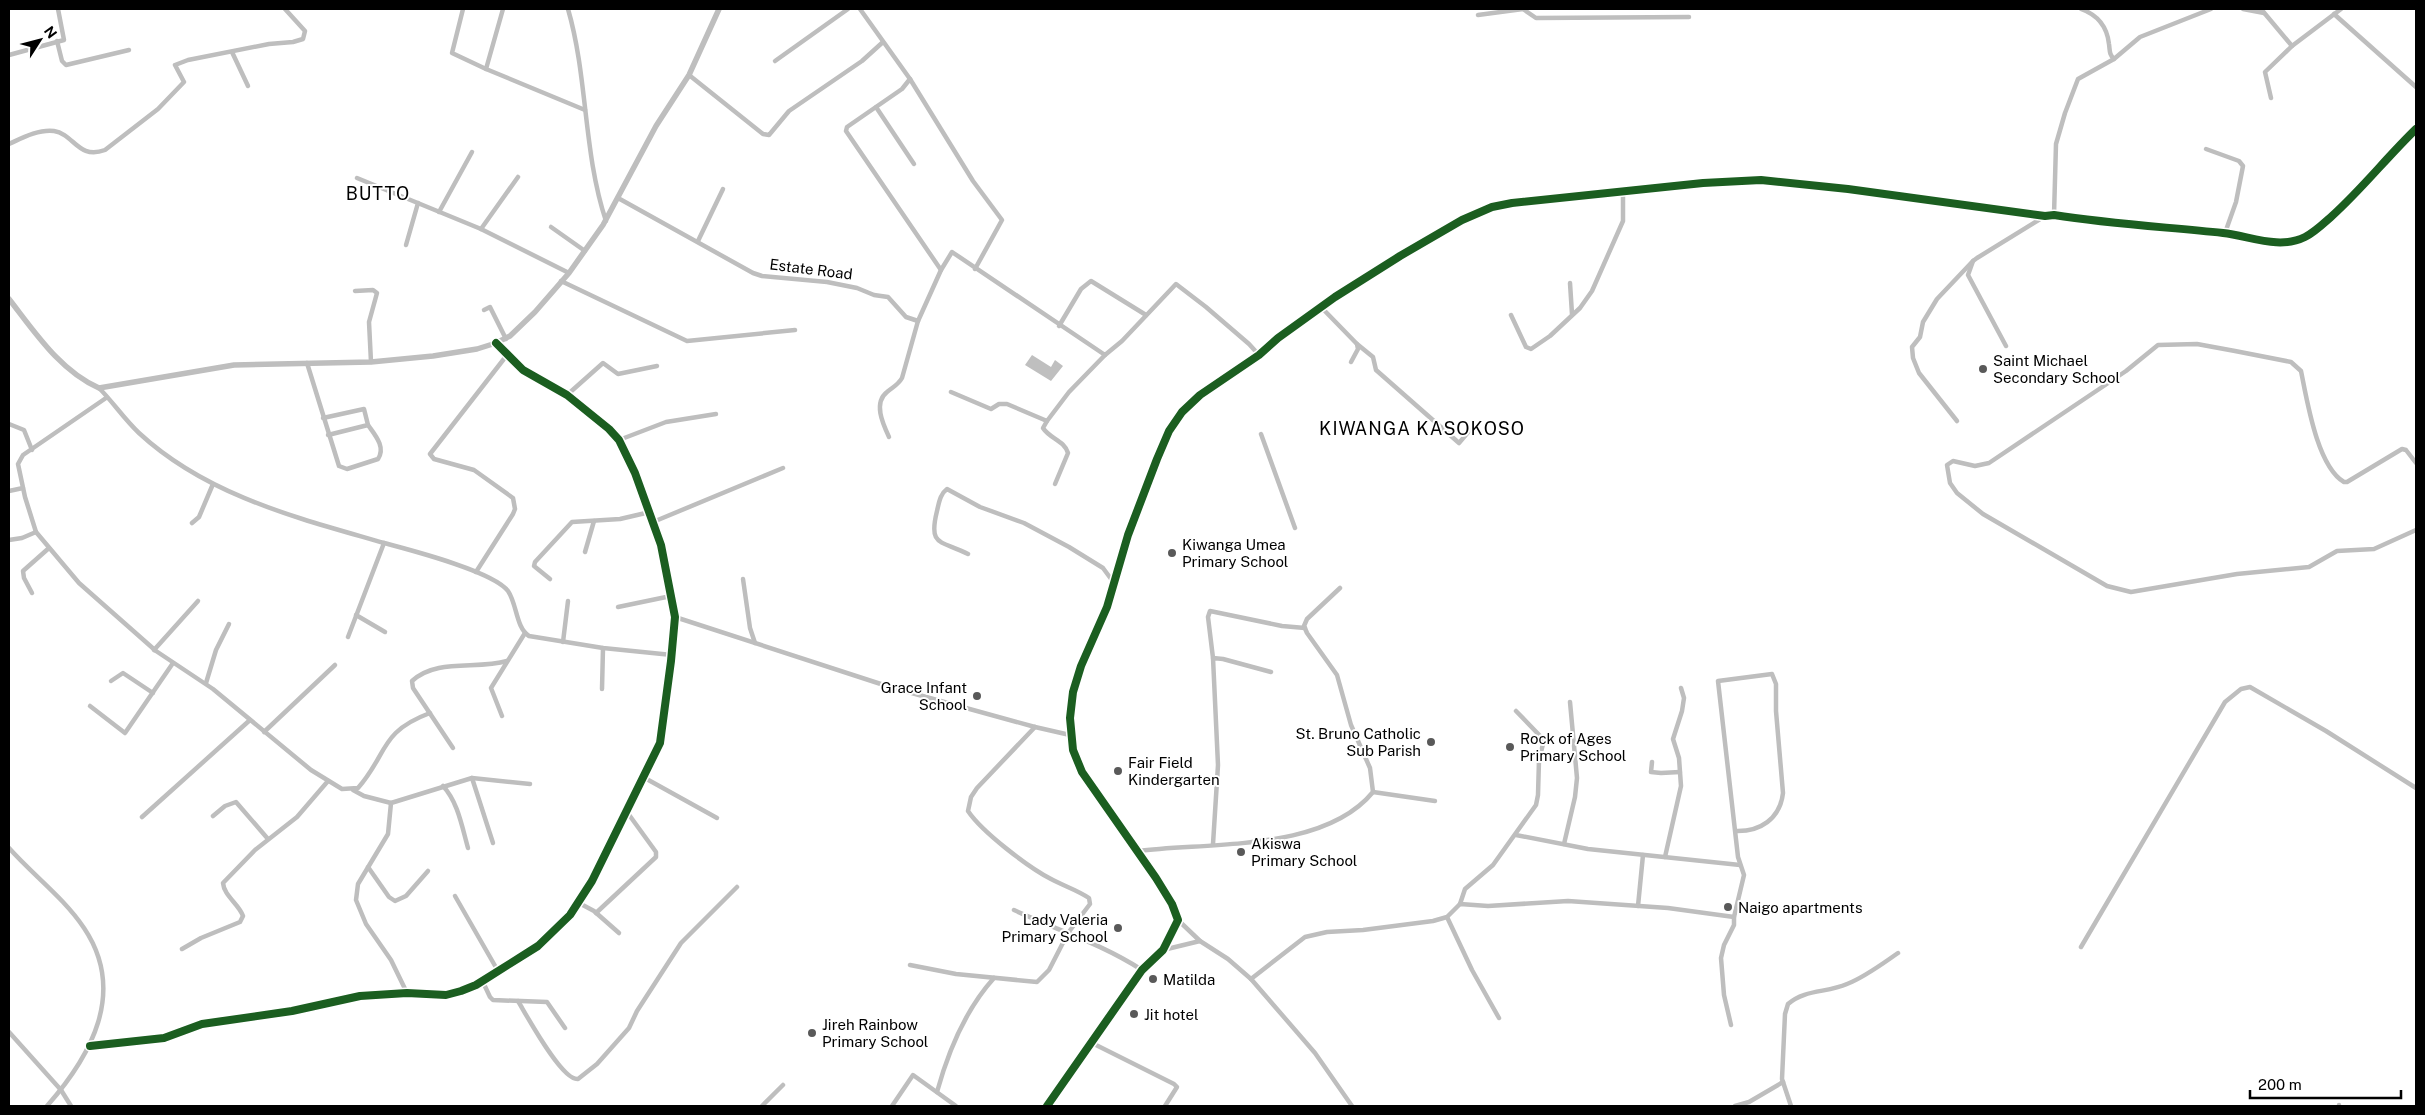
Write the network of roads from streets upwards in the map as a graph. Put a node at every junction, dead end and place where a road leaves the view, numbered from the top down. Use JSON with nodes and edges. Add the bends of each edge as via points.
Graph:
{"nodes":[{"id":1,"x":58,"y":9,"type":"edge"},
{"id":2,"x":285,"y":9,"type":"edge"},
{"id":3,"x":464,"y":9,"type":"edge"},
{"id":4,"x":503,"y":9,"type":"edge"},
{"id":5,"x":568,"y":9,"type":"edge"},
{"id":6,"x":719,"y":9,"type":"edge"},
{"id":7,"x":848,"y":9,"type":"edge"},
{"id":8,"x":860,"y":9,"type":"edge"},
{"id":9,"x":2081,"y":9,"type":"edge"},
{"id":10,"x":2211,"y":9,"type":"edge"},
{"id":11,"x":2243,"y":9,"type":"edge"},
{"id":12,"x":2341,"y":9,"type":"edge"},
{"id":13,"x":2263,"y":11,"type":"edge"},
{"id":14,"x":2334,"y":14,"type":"junction"},
{"id":15,"x":1478,"y":15,"type":"dead end"},
{"id":16,"x":1689,"y":17,"type":"dead end"},
{"id":17,"x":57,"y":41,"type":"junction"},
{"id":18,"x":883,"y":42,"type":"junction"},
{"id":19,"x":2292,"y":46,"type":"junction"},
{"id":20,"x":129,"y":50,"type":"dead end"},
{"id":21,"x":232,"y":52,"type":"junction"},
{"id":22,"x":9,"y":54,"type":"edge"},
{"id":23,"x":2114,"y":59,"type":"junction"},
{"id":24,"x":775,"y":61,"type":"dead end"},
{"id":25,"x":486,"y":69,"type":"junction"},
{"id":26,"x":690,"y":75,"type":"junction"},
{"id":27,"x":910,"y":80,"type":"junction"},
{"id":28,"x":248,"y":86,"type":"dead end"},
{"id":29,"x":2416,"y":87,"type":"edge"},
{"id":30,"x":2271,"y":98,"type":"dead end"},
{"id":31,"x":876,"y":107,"type":"junction"},
{"id":32,"x":585,"y":110,"type":"junction"},
{"id":33,"x":2416,"y":129,"type":"edge"},
{"id":34,"x":9,"y":144,"type":"edge"},
{"id":35,"x":2206,"y":149,"type":"dead end"},
{"id":36,"x":472,"y":152,"type":"dead end"},
{"id":37,"x":914,"y":164,"type":"dead end"},
{"id":38,"x":518,"y":177,"type":"dead end"},
{"id":39,"x":357,"y":178,"type":"dead end"},
{"id":40,"x":722,"y":189,"type":"dead end"},
{"id":41,"x":1623,"y":192,"type":"junction"},
{"id":42,"x":618,"y":198,"type":"junction"},
{"id":43,"x":418,"y":203,"type":"junction"},
{"id":44,"x":439,"y":212,"type":"junction"},
{"id":45,"x":2054,"y":215,"type":"junction"},
{"id":46,"x":2045,"y":216,"type":"junction"},
{"id":47,"x":606,"y":221,"type":"junction"},
{"id":48,"x":551,"y":227,"type":"dead end"},
{"id":49,"x":481,"y":229,"type":"junction"},
{"id":50,"x":2225,"y":233,"type":"junction"},
{"id":51,"x":698,"y":241,"type":"junction"},
{"id":52,"x":406,"y":245,"type":"dead end"},
{"id":53,"x":585,"y":251,"type":"junction"},
{"id":54,"x":1973,"y":261,"type":"junction"},
{"id":55,"x":976,"y":269,"type":"junction"},
{"id":56,"x":941,"y":270,"type":"junction"},
{"id":57,"x":569,"y":273,"type":"junction"},
{"id":58,"x":561,"y":281,"type":"junction"},
{"id":59,"x":1570,"y":283,"type":"dead end"},
{"id":60,"x":355,"y":291,"type":"dead end"},
{"id":61,"x":9,"y":299,"type":"edge"},
{"id":62,"x":1321,"y":308,"type":"junction"},
{"id":63,"x":484,"y":310,"type":"dead end"},
{"id":64,"x":1572,"y":314,"type":"junction"},
{"id":65,"x":1146,"y":315,"type":"junction"},
{"id":66,"x":1511,"y":315,"type":"dead end"},
{"id":67,"x":918,"y":321,"type":"junction"},
{"id":68,"x":1059,"y":326,"type":"junction"},
{"id":69,"x":795,"y":330,"type":"dead end"},
{"id":70,"x":506,"y":339,"type":"junction"},
{"id":71,"x":496,"y":343,"type":"junction"},
{"id":72,"x":1357,"y":344,"type":"junction"},
{"id":73,"x":2006,"y":346,"type":"dead end"},
{"id":74,"x":507,"y":355,"type":"junction"},
{"id":75,"x":1105,"y":355,"type":"junction"},
{"id":76,"x":1259,"y":355,"type":"junction"},
{"id":77,"x":371,"y":362,"type":"junction"},
{"id":78,"x":1351,"y":362,"type":"dead end"},
{"id":79,"x":307,"y":364,"type":"junction"},
{"id":80,"x":657,"y":366,"type":"dead end"},
{"id":81,"x":99,"y":388,"type":"junction"},
{"id":82,"x":951,"y":392,"type":"dead end"},
{"id":83,"x":567,"y":395,"type":"junction"},
{"id":84,"x":106,"y":398,"type":"junction"},
{"id":85,"x":716,"y":414,"type":"dead end"},
{"id":86,"x":323,"y":418,"type":"junction"},
{"id":87,"x":1046,"y":421,"type":"junction"},
{"id":88,"x":1957,"y":421,"type":"dead end"},
{"id":89,"x":9,"y":424,"type":"edge"},
{"id":90,"x":368,"y":426,"type":"junction"},
{"id":91,"x":1470,"y":430,"type":"dead end"},
{"id":92,"x":1261,"y":434,"type":"dead end"},
{"id":93,"x":328,"y":435,"type":"junction"},
{"id":94,"x":889,"y":437,"type":"dead end"},
{"id":95,"x":618,"y":440,"type":"junction"},
{"id":96,"x":32,"y":450,"type":"junction"},
{"id":97,"x":2416,"y":463,"type":"edge"},
{"id":98,"x":783,"y":468,"type":"dead end"},
{"id":99,"x":214,"y":484,"type":"junction"},
{"id":100,"x":1055,"y":484,"type":"dead end"},
{"id":101,"x":23,"y":488,"type":"junction"},
{"id":102,"x":9,"y":491,"type":"edge"},
{"id":103,"x":650,"y":512,"type":"junction"},
{"id":104,"x":594,"y":520,"type":"junction"},
{"id":105,"x":653,"y":522,"type":"junction"},
{"id":106,"x":192,"y":523,"type":"dead end"},
{"id":107,"x":1295,"y":528,"type":"dead end"},
{"id":108,"x":2416,"y":530,"type":"edge"},
{"id":109,"x":36,"y":532,"type":"junction"},
{"id":110,"x":9,"y":540,"type":"edge"},
{"id":111,"x":384,"y":543,"type":"junction"},
{"id":112,"x":48,"y":548,"type":"junction"},
{"id":113,"x":585,"y":552,"type":"dead end"},
{"id":114,"x":968,"y":554,"type":"dead end"},
{"id":115,"x":476,"y":572,"type":"junction"},
{"id":116,"x":550,"y":579,"type":"dead end"},
{"id":117,"x":743,"y":579,"type":"dead end"},
{"id":118,"x":1114,"y":583,"type":"junction"},
{"id":119,"x":1340,"y":588,"type":"dead end"},
{"id":120,"x":32,"y":594,"type":"dead end"},
{"id":121,"x":671,"y":596,"type":"junction"},
{"id":122,"x":198,"y":601,"type":"dead end"},
{"id":123,"x":568,"y":601,"type":"dead end"},
{"id":124,"x":618,"y":607,"type":"dead end"},
{"id":125,"x":356,"y":615,"type":"junction"},
{"id":126,"x":675,"y":617,"type":"junction"},
{"id":127,"x":228,"y":624,"type":"dead end"},
{"id":128,"x":1305,"y":628,"type":"junction"},
{"id":129,"x":385,"y":632,"type":"dead end"},
{"id":130,"x":525,"y":633,"type":"junction"},
{"id":131,"x":348,"y":637,"type":"dead end"},
{"id":132,"x":563,"y":642,"type":"junction"},
{"id":133,"x":755,"y":642,"type":"junction"},
{"id":134,"x":603,"y":648,"type":"junction"},
{"id":135,"x":154,"y":650,"type":"junction"},
{"id":136,"x":672,"y":655,"type":"junction"},
{"id":137,"x":1213,"y":658,"type":"junction"},
{"id":138,"x":507,"y":661,"type":"junction"},
{"id":139,"x":173,"y":662,"type":"junction"},
{"id":140,"x":335,"y":665,"type":"dead end"},
{"id":141,"x":1271,"y":672,"type":"dead end"},
{"id":142,"x":111,"y":682,"type":"dead end"},
{"id":143,"x":206,"y":683,"type":"junction"},
{"id":144,"x":1681,"y":688,"type":"dead end"},
{"id":145,"x":602,"y":689,"type":"dead end"},
{"id":146,"x":152,"y":693,"type":"junction"},
{"id":147,"x":1570,"y":702,"type":"dead end"},
{"id":148,"x":90,"y":706,"type":"dead end"},
{"id":149,"x":1516,"y":711,"type":"dead end"},
{"id":150,"x":430,"y":713,"type":"junction"},
{"id":151,"x":502,"y":716,"type":"dead end"},
{"id":152,"x":250,"y":720,"type":"junction"},
{"id":153,"x":1034,"y":727,"type":"junction"},
{"id":154,"x":264,"y":732,"type":"junction"},
{"id":155,"x":1070,"y":735,"type":"junction"},
{"id":156,"x":453,"y":748,"type":"dead end"},
{"id":157,"x":1652,"y":762,"type":"dead end"},
{"id":158,"x":1680,"y":772,"type":"junction"},
{"id":159,"x":472,"y":778,"type":"junction"},
{"id":160,"x":643,"y":778,"type":"junction"},
{"id":161,"x":328,"y":781,"type":"junction"},
{"id":162,"x":530,"y":784,"type":"dead end"},
{"id":163,"x":443,"y":786,"type":"junction"},
{"id":164,"x":2416,"y":788,"type":"edge"},
{"id":165,"x":353,"y":790,"type":"junction"},
{"id":166,"x":1373,"y":792,"type":"junction"},
{"id":167,"x":1435,"y":801,"type":"dead end"},
{"id":168,"x":391,"y":803,"type":"junction"},
{"id":169,"x":627,"y":812,"type":"junction"},
{"id":170,"x":213,"y":816,"type":"dead end"},
{"id":171,"x":142,"y":818,"type":"dead end"},
{"id":172,"x":717,"y":818,"type":"dead end"},
{"id":173,"x":1735,"y":831,"type":"junction"},
{"id":174,"x":1516,"y":835,"type":"junction"},
{"id":175,"x":268,"y":839,"type":"junction"},
{"id":176,"x":493,"y":843,"type":"dead end"},
{"id":177,"x":1213,"y":844,"type":"junction"},
{"id":178,"x":1564,"y":844,"type":"junction"},
{"id":179,"x":9,"y":848,"type":"edge"},
{"id":180,"x":468,"y":848,"type":"dead end"},
{"id":181,"x":1138,"y":851,"type":"junction"},
{"id":182,"x":1643,"y":855,"type":"junction"},
{"id":183,"x":1664,"y":856,"type":"junction"},
{"id":184,"x":1740,"y":865,"type":"junction"},
{"id":185,"x":368,"y":868,"type":"junction"},
{"id":186,"x":428,"y":871,"type":"dead end"},
{"id":187,"x":738,"y":887,"type":"dead end"},
{"id":188,"x":456,"y":896,"type":"dead end"},
{"id":189,"x":579,"y":903,"type":"junction"},
{"id":190,"x":1460,"y":904,"type":"junction"},
{"id":191,"x":1638,"y":906,"type":"junction"},
{"id":192,"x":1014,"y":910,"type":"dead end"},
{"id":193,"x":596,"y":913,"type":"junction"},
{"id":194,"x":1447,"y":917,"type":"junction"},
{"id":195,"x":1734,"y":917,"type":"junction"},
{"id":196,"x":1178,"y":920,"type":"junction"},
{"id":197,"x":619,"y":933,"type":"dead end"},
{"id":198,"x":1068,"y":933,"type":"junction"},
{"id":199,"x":1200,"y":941,"type":"junction"},
{"id":200,"x":2081,"y":947,"type":"dead end"},
{"id":201,"x":182,"y":949,"type":"dead end"},
{"id":202,"x":1163,"y":950,"type":"junction"},
{"id":203,"x":1898,"y":953,"type":"dead end"},
{"id":204,"x":910,"y":965,"type":"dead end"},
{"id":205,"x":1142,"y":970,"type":"junction"},
{"id":206,"x":498,"y":972,"type":"junction"},
{"id":207,"x":994,"y":978,"type":"junction"},
{"id":208,"x":1251,"y":979,"type":"junction"},
{"id":209,"x":482,"y":980,"type":"junction"},
{"id":210,"x":407,"y":993,"type":"junction"},
{"id":211,"x":518,"y":1001,"type":"junction"},
{"id":212,"x":1499,"y":1018,"type":"dead end"},
{"id":213,"x":1731,"y":1025,"type":"dead end"},
{"id":214,"x":565,"y":1028,"type":"dead end"},
{"id":215,"x":9,"y":1032,"type":"edge"},
{"id":216,"x":1090,"y":1042,"type":"junction"},
{"id":217,"x":90,"y":1046,"type":"junction"},
{"id":218,"x":1783,"y":1082,"type":"junction"},
{"id":219,"x":783,"y":1085,"type":"dead end"},
{"id":220,"x":61,"y":1090,"type":"junction"},
{"id":221,"x":937,"y":1092,"type":"junction"},
{"id":222,"x":47,"y":1106,"type":"edge"},
{"id":223,"x":71,"y":1106,"type":"edge"},
{"id":224,"x":762,"y":1106,"type":"edge"},
{"id":225,"x":892,"y":1106,"type":"edge"},
{"id":226,"x":956,"y":1106,"type":"edge"},
{"id":227,"x":1047,"y":1106,"type":"edge"},
{"id":228,"x":1165,"y":1106,"type":"edge"},
{"id":229,"x":1352,"y":1106,"type":"edge"},
{"id":230,"x":1735,"y":1106,"type":"edge"},
{"id":231,"x":1791,"y":1106,"type":"edge"}],
"edges":[{"from":1,"to":17,"type":"street","via":[[64,39]]},
{"from":2,"to":21,"type":"street","via":[[304,31],[303,39]]},
{"from":3,"to":25,"type":"street","via":[[452,53]]},
{"from":4,"to":25,"type":"street"},
{"from":5,"to":32,"type":"street","via":[[580,62]]},
{"from":6,"to":26,"type":"street"},
{"from":7,"to":24,"type":"street"},
{"from":8,"to":18,"type":"street"},
{"from":9,"to":23,"type":"street","via":[[2096,15],[2103,24]]},
{"from":10,"to":23,"type":"street","via":[[2140,37]]},
{"from":11,"to":13,"type":"street"},
{"from":12,"to":14,"type":"street"},
{"from":13,"to":19,"type":"street"},
{"from":14,"to":19,"type":"street"},
{"from":14,"to":29,"type":"street"},
{"from":15,"to":16,"type":"street","via":[[1523,9],[1536,18]]},
{"from":17,"to":20,"type":"street","via":[[66,65]]},
{"from":17,"to":22,"type":"street"},
{"from":18,"to":26,"type":"street","via":[[862,61],[784,115],[769,134],[763,134]]},
{"from":18,"to":27,"type":"street"},
{"from":19,"to":30,"type":"street","via":[[2265,72]]},
{"from":21,"to":28,"type":"street"},
{"from":21,"to":34,"type":"street","via":[[175,65],[184,82],[158,109],[105,150],[96,153],[82,150],[50,130]]},
{"from":23,"to":45,"type":"street","via":[[2081,76],[2075,84],[2056,144]]},
{"from":25,"to":32,"type":"street"},
{"from":26,"to":42,"type":"street","via":[[656,126]]},
{"from":27,"to":31,"type":"street"},
{"from":27,"to":55,"type":"street","via":[[973,181],[1002,220]]},
{"from":31,"to":37,"type":"street"},
{"from":31,"to":56,"type":"street","via":[[847,127],[846,133]]},
{"from":32,"to":47,"type":"street","via":[[597,197]]},
{"from":33,"to":50,"type":"street","via":[[2346,203],[2307,236],[2285,242]]},
{"from":35,"to":50,"type":"street","via":[[2240,161],[2243,166],[2236,202]]},
{"from":36,"to":44,"type":"street"},
{"from":38,"to":49,"type":"street"},
{"from":39,"to":43,"type":"street"},
{"from":40,"to":51,"type":"street"},
{"from":41,"to":46,"type":"street","via":[[1761,180]]},
{"from":41,"to":62,"type":"street","via":[[1532,199],[1492,207],[1439,233]]},
{"from":41,"to":64,"type":"street","via":[[1623,221],[1592,291]]},
{"from":42,"to":47,"type":"street"},
{"from":42,"to":51,"type":"street","name":"Estate Road"},
{"from":43,"to":44,"type":"street"},
{"from":43,"to":52,"type":"street"},
{"from":44,"to":49,"type":"street"},
{"from":45,"to":46,"type":"street"},
{"from":45,"to":50,"type":"street"},
{"from":46,"to":54,"type":"street"},
{"from":47,"to":53,"type":"street"},
{"from":48,"to":53,"type":"street"},
{"from":49,"to":57,"type":"street"},
{"from":51,"to":67,"type":"street","name":"Estate Road","via":[[757,275],[857,288],[874,296],[888,297],[906,317]]},
{"from":53,"to":57,"type":"street"},
{"from":54,"to":73,"type":"street","via":[[1968,275]]},
{"from":54,"to":88,"type":"street","via":[[1937,298],[1923,322],[1920,337],[1912,347],[1919,373]]},
{"from":55,"to":56,"type":"street","via":[[952,252]]},
{"from":55,"to":68,"type":"street"},
{"from":56,"to":67,"type":"street"},
{"from":57,"to":58,"type":"street"},
{"from":58,"to":69,"type":"street","via":[[687,341]]},
{"from":58,"to":70,"type":"street"},
{"from":59,"to":64,"type":"street"},
{"from":60,"to":77,"type":"street","via":[[373,290],[377,293],[369,322]]},
{"from":61,"to":81,"type":"street","via":[[61,361],[87,383]]},
{"from":62,"to":72,"type":"street"},
{"from":62,"to":76,"type":"street"},
{"from":63,"to":70,"type":"street","via":[[490,307]]},
{"from":64,"to":66,"type":"street","via":[[1531,349],[1526,347]]},
{"from":65,"to":68,"type":"street","via":[[1091,281],[1081,289]]},
{"from":65,"to":75,"type":"street"},
{"from":65,"to":76,"type":"street","via":[[1176,284]]},
{"from":67,"to":94,"type":"street","via":[[902,378],[885,394],[880,407]]},
{"from":68,"to":75,"type":"street"},
{"from":70,"to":71,"type":"street"},
{"from":71,"to":74,"type":"street"},
{"from":71,"to":77,"type":"street","via":[[462,352]]},
{"from":72,"to":78,"type":"street","via":[[1358,349]]},
{"from":72,"to":91,"type":"street","via":[[1373,357],[1376,370],[1459,443]]},
{"from":74,"to":83,"type":"street","via":[[533,377]]},
{"from":74,"to":115,"type":"street","via":[[430,454],[434,459],[474,470],[513,498],[513,514]]},
{"from":75,"to":87,"type":"street"},
{"from":76,"to":118,"type":"street","via":[[1200,395],[1182,412],[1169,431],[1128,535]]},
{"from":77,"to":79,"type":"street"},
{"from":79,"to":81,"type":"street","via":[[234,365]]},
{"from":79,"to":86,"type":"street"},
{"from":80,"to":83,"type":"street","via":[[618,374],[603,363]]},
{"from":81,"to":84,"type":"street"},
{"from":82,"to":87,"type":"street","via":[[991,409],[1007,404]]},
{"from":83,"to":95,"type":"street","via":[[602,422]]},
{"from":84,"to":96,"type":"street"},
{"from":84,"to":99,"type":"street","via":[[140,434],[171,458]]},
{"from":85,"to":95,"type":"street","via":[[666,422]]},
{"from":86,"to":90,"type":"street","via":[[364,408]]},
{"from":86,"to":93,"type":"street"},
{"from":87,"to":100,"type":"street","via":[[1044,428],[1047,434],[1066,446],[1068,453]]},
{"from":89,"to":96,"type":"street","via":[[24,430]]},
{"from":90,"to":93,"type":"street"},
{"from":90,"to":93,"type":"street","via":[[380,444],[380,455],[378,459],[347,469],[339,466]]},
{"from":92,"to":107,"type":"street"},
{"from":95,"to":103,"type":"street"},
{"from":96,"to":101,"type":"street","via":[[23,455],[18,464]]},
{"from":97,"to":108,"type":"street","via":[[2402,449],[2344,482],[2329,465],[2317,442],[2301,370],[2295,364],[2197,344],[2168,344],[2158,346],[1988,463],[1975,466],[1953,461],[1947,466],[1947,471],[1957,493],[1984,514],[2107,586],[2131,592],[2223,575],[2309,567],[2337,551],[2374,549]]},
{"from":98,"to":105,"type":"street"},
{"from":99,"to":106,"type":"street","via":[[199,517]]},
{"from":99,"to":111,"type":"street","via":[[233,494]]},
{"from":101,"to":102,"type":"street"},
{"from":101,"to":109,"type":"street"},
{"from":103,"to":104,"type":"street","via":[[620,519]]},
{"from":103,"to":105,"type":"street"},
{"from":104,"to":113,"type":"street"},
{"from":104,"to":116,"type":"street","via":[[572,522],[534,562],[534,566]]},
{"from":105,"to":121,"type":"street"},
{"from":109,"to":110,"type":"street"},
{"from":109,"to":112,"type":"street"},
{"from":111,"to":115,"type":"street"},
{"from":111,"to":125,"type":"street"},
{"from":112,"to":120,"type":"street","via":[[23,571]]},
{"from":112,"to":135,"type":"street","via":[[79,583]]},
{"from":114,"to":118,"type":"street","via":[[937,540],[934,534],[933,526],[947,489],[1069,547],[1103,568]]},
{"from":115,"to":130,"type":"street","via":[[507,590],[516,605]]},
{"from":117,"to":133,"type":"street"},
{"from":118,"to":155,"type":"street","via":[[1073,692]]},
{"from":119,"to":128,"type":"street","via":[[1307,620]]},
{"from":121,"to":124,"type":"street"},
{"from":121,"to":126,"type":"street"},
{"from":122,"to":135,"type":"street"},
{"from":123,"to":132,"type":"street"},
{"from":125,"to":129,"type":"street"},
{"from":125,"to":131,"type":"street"},
{"from":126,"to":133,"type":"street"},
{"from":126,"to":136,"type":"street"},
{"from":127,"to":143,"type":"street"},
{"from":128,"to":137,"type":"street","via":[[1210,611]]},
{"from":128,"to":166,"type":"street","via":[[1337,675],[1351,725],[1370,768]]},
{"from":130,"to":132,"type":"street"},
{"from":130,"to":138,"type":"street"},
{"from":132,"to":134,"type":"street"},
{"from":133,"to":153,"type":"street","via":[[867,680]]},
{"from":134,"to":136,"type":"street"},
{"from":134,"to":145,"type":"street"},
{"from":135,"to":139,"type":"street"},
{"from":136,"to":160,"type":"street","via":[[660,742]]},
{"from":137,"to":141,"type":"street"},
{"from":137,"to":177,"type":"street","via":[[1218,764]]},
{"from":138,"to":150,"type":"street","via":[[490,666],[435,668],[418,675],[411,683]]},
{"from":138,"to":151,"type":"street","via":[[491,688]]},
{"from":139,"to":143,"type":"street"},
{"from":139,"to":146,"type":"street"},
{"from":140,"to":154,"type":"street"},
{"from":142,"to":146,"type":"street","via":[[123,673]]},
{"from":143,"to":152,"type":"street"},
{"from":144,"to":158,"type":"street","via":[[1684,698],[1682,711],[1673,737]]},
{"from":146,"to":148,"type":"street","via":[[125,733]]},
{"from":147,"to":178,"type":"street","via":[[1577,778]]},
{"from":149,"to":174,"type":"street","via":[[1544,740],[1536,805]]},
{"from":150,"to":156,"type":"street"},
{"from":150,"to":165,"type":"street","via":[[399,729],[390,738],[362,783]]},
{"from":152,"to":154,"type":"street"},
{"from":152,"to":171,"type":"street"},
{"from":153,"to":155,"type":"street"},
{"from":153,"to":198,"type":"street","via":[[977,788],[968,811],[978,824],[1044,875],[1089,898],[1090,904]]},
{"from":154,"to":161,"type":"street"},
{"from":155,"to":181,"type":"street","via":[[1082,772]]},
{"from":157,"to":158,"type":"street","via":[[1651,772]]},
{"from":158,"to":183,"type":"street","via":[[1680,794]]},
{"from":159,"to":162,"type":"street"},
{"from":159,"to":163,"type":"street"},
{"from":159,"to":176,"type":"street"},
{"from":160,"to":169,"type":"street"},
{"from":160,"to":172,"type":"street"},
{"from":161,"to":165,"type":"street","via":[[342,789]]},
{"from":161,"to":175,"type":"street","via":[[296,816]]},
{"from":163,"to":168,"type":"street"},
{"from":163,"to":180,"type":"street","via":[[456,807]]},
{"from":164,"to":200,"type":"street","via":[[2250,687],[2241,689],[2225,702]]},
{"from":165,"to":168,"type":"street"},
{"from":166,"to":167,"type":"street"},
{"from":166,"to":177,"type":"street","via":[[1352,810],[1308,833]]},
{"from":168,"to":185,"type":"street","via":[[388,834]]},
{"from":169,"to":189,"type":"street"},
{"from":169,"to":193,"type":"street","via":[[656,852],[656,857]]},
{"from":170,"to":175,"type":"street","via":[[236,802]]},
{"from":173,"to":173,"type":"street","via":[[1753,830],[1778,813],[1781,806],[1783,793],[1776,684],[1772,674],[1718,681]]},
{"from":173,"to":184,"type":"street"},
{"from":174,"to":178,"type":"street"},
{"from":174,"to":190,"type":"street","via":[[1493,865],[1465,889]]},
{"from":175,"to":201,"type":"street","via":[[223,883],[242,911],[242,919]]},
{"from":177,"to":181,"type":"street"},
{"from":178,"to":182,"type":"street"},
{"from":179,"to":217,"type":"street","via":[[65,905],[94,945],[104,993],[98,1026]]},
{"from":181,"to":196,"type":"street","via":[[1172,904]]},
{"from":182,"to":183,"type":"street"},
{"from":182,"to":191,"type":"street"},
{"from":183,"to":184,"type":"street"},
{"from":184,"to":195,"type":"street","via":[[1744,875]]},
{"from":185,"to":186,"type":"street","via":[[395,901],[406,896]]},
{"from":185,"to":210,"type":"street","via":[[357,890],[358,909],[391,960]]},
{"from":187,"to":211,"type":"street","via":[[681,943],[629,1028],[597,1064],[578,1079],[560,1068]]},
{"from":188,"to":206,"type":"street"},
{"from":189,"to":193,"type":"street"},
{"from":189,"to":206,"type":"street","via":[[538,946]]},
{"from":190,"to":191,"type":"street","via":[[1488,906],[1568,900]]},
{"from":190,"to":194,"type":"street"},
{"from":191,"to":195,"type":"street"},
{"from":192,"to":198,"type":"street"},
{"from":193,"to":197,"type":"street"},
{"from":194,"to":208,"type":"street","via":[[1305,937]]},
{"from":194,"to":212,"type":"street"},
{"from":195,"to":213,"type":"street","via":[[1734,927],[1721,958]]},
{"from":196,"to":199,"type":"street"},
{"from":196,"to":202,"type":"street"},
{"from":198,"to":205,"type":"street","via":[[1106,948]]},
{"from":198,"to":207,"type":"street","via":[[1049,970],[1037,982]]},
{"from":199,"to":202,"type":"street"},
{"from":199,"to":208,"type":"street"},
{"from":202,"to":205,"type":"street"},
{"from":203,"to":218,"type":"street","via":[[1850,983],[1833,990],[1809,992],[1788,1004]]},
{"from":204,"to":207,"type":"street"},
{"from":205,"to":216,"type":"street"},
{"from":206,"to":209,"type":"street"},
{"from":207,"to":221,"type":"street","via":[[982,990],[964,1023]]},
{"from":208,"to":229,"type":"street","via":[[1315,1053]]},
{"from":209,"to":210,"type":"street","via":[[446,995]]},
{"from":209,"to":211,"type":"street","via":[[493,1000]]},
{"from":210,"to":217,"type":"street","via":[[338,999],[292,1011],[202,1024],[164,1038]]},
{"from":211,"to":214,"type":"street","via":[[547,1002]]},
{"from":215,"to":220,"type":"street"},
{"from":216,"to":227,"type":"street"},
{"from":216,"to":228,"type":"street","via":[[1174,1084],[1174,1092]]},
{"from":217,"to":220,"type":"street"},
{"from":218,"to":230,"type":"street","via":[[1749,1102]]},
{"from":218,"to":231,"type":"street"},
{"from":219,"to":224,"type":"street"},
{"from":220,"to":222,"type":"street"},
{"from":220,"to":223,"type":"street"},
{"from":221,"to":225,"type":"street","via":[[913,1075]]},
{"from":221,"to":226,"type":"street"}]}
